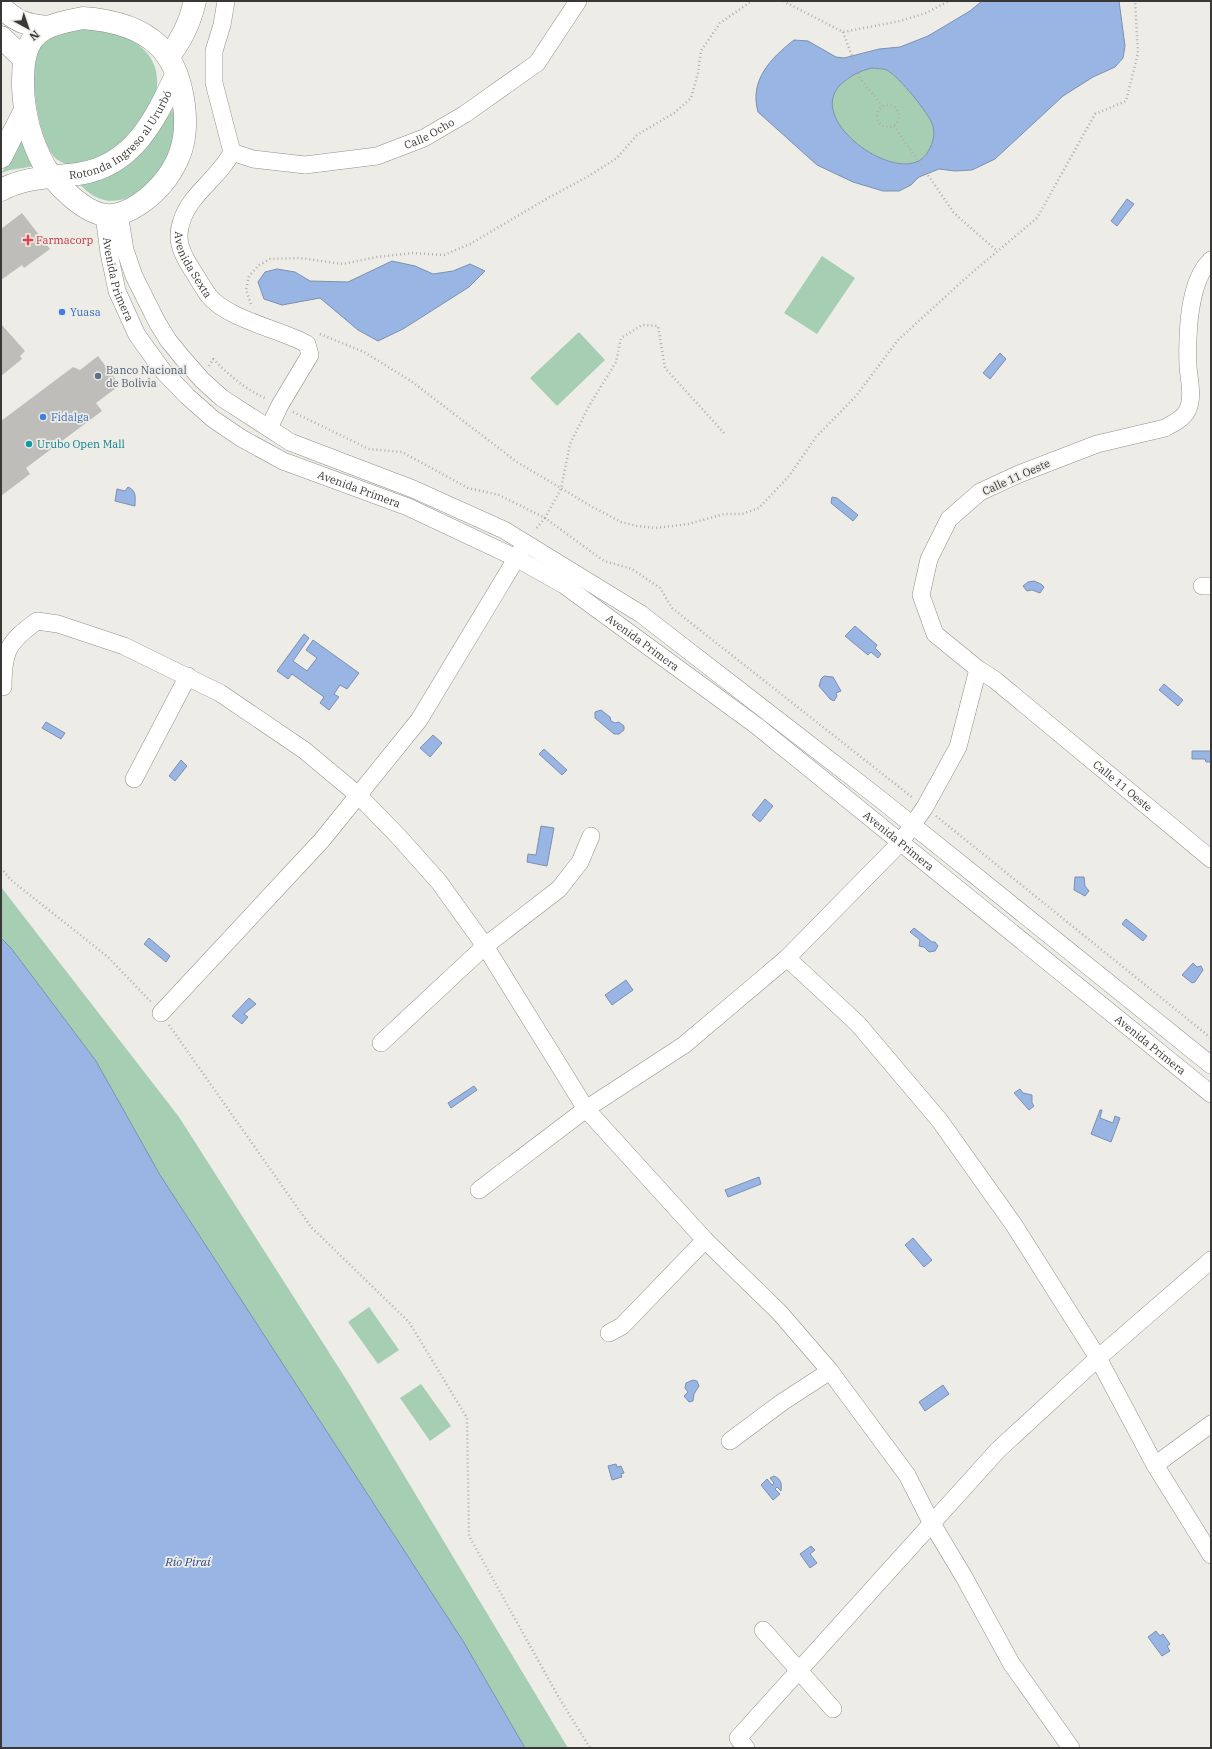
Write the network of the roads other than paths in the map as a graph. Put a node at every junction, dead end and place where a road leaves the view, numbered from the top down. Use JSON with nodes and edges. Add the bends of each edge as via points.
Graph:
{"nodes":[{"id":1,"x":195,"y":1,"type":"edge"},
{"id":2,"x":226,"y":1,"type":"edge"},
{"id":3,"x":578,"y":1,"type":"edge"},
{"id":4,"x":1,"y":7,"type":"edge"},
{"id":5,"x":48,"y":27,"type":"junction"},
{"id":6,"x":1,"y":37,"type":"edge"},
{"id":7,"x":24,"y":59,"type":"junction"},
{"id":8,"x":172,"y":66,"type":"junction"},
{"id":9,"x":25,"y":110,"type":"junction"},
{"id":10,"x":232,"y":152,"type":"junction"},
{"id":11,"x":1,"y":157,"type":"edge"},
{"id":12,"x":52,"y":177,"type":"junction"},
{"id":13,"x":1,"y":190,"type":"edge"},
{"id":14,"x":112,"y":214,"type":"junction"},
{"id":15,"x":1211,"y":260,"type":"edge"},
{"id":16,"x":157,"y":322,"type":"junction"},
{"id":17,"x":137,"y":335,"type":"junction"},
{"id":18,"x":269,"y":428,"type":"junction"},
{"id":19,"x":526,"y":542,"type":"junction"},
{"id":20,"x":516,"y":558,"type":"junction"},
{"id":21,"x":978,"y":669,"type":"junction"},
{"id":22,"x":188,"y":676,"type":"junction"},
{"id":23,"x":3,"y":687,"type":"dead end"},
{"id":24,"x":134,"y":779,"type":"dead end"},
{"id":25,"x":358,"y":795,"type":"junction"},
{"id":26,"x":912,"y":826,"type":"junction"},
{"id":27,"x":591,"y":836,"type":"dead end"},
{"id":28,"x":900,"y":843,"type":"junction"},
{"id":29,"x":1208,"y":851,"type":"edge"},
{"id":30,"x":485,"y":946,"type":"junction"},
{"id":31,"x":787,"y":958,"type":"junction"},
{"id":32,"x":161,"y":1013,"type":"road end"},
{"id":33,"x":381,"y":1043,"type":"dead end"},
{"id":34,"x":1211,"y":1065,"type":"edge"},
{"id":35,"x":1211,"y":1094,"type":"edge"},
{"id":36,"x":586,"y":1109,"type":"junction"},
{"id":37,"x":479,"y":1190,"type":"dead end"},
{"id":38,"x":705,"y":1240,"type":"junction"},
{"id":39,"x":1211,"y":1260,"type":"edge"},
{"id":40,"x":609,"y":1333,"type":"dead end"},
{"id":41,"x":1098,"y":1358,"type":"junction"},
{"id":42,"x":830,"y":1371,"type":"junction"},
{"id":43,"x":1211,"y":1424,"type":"edge"},
{"id":44,"x":730,"y":1441,"type":"dead end"},
{"id":45,"x":1155,"y":1465,"type":"junction"},
{"id":46,"x":931,"y":1522,"type":"junction"},
{"id":47,"x":1211,"y":1555,"type":"edge"},
{"id":48,"x":763,"y":1630,"type":"dead end"},
{"id":49,"x":799,"y":1670,"type":"junction"},
{"id":50,"x":833,"y":1709,"type":"dead end"},
{"id":51,"x":1064,"y":1746,"type":"edge"},
{"id":52,"x":746,"y":1748,"type":"edge"}],
"edges":[{"from":1,"to":8,"type":"main road"},
{"from":2,"to":10,"type":"street","via":[[214,51],[214,83]]},
{"from":3,"to":10,"type":"street","name":"Calle Ocho","via":[[537,63],[465,114],[424,138],[377,156],[306,165],[253,159]]},
{"from":4,"to":5,"type":"main road","via":[[24,24]]},
{"from":5,"to":7,"type":"main road","name":"Rotonda Ingreso al Ururbó","via":[[29,45]]},
{"from":5,"to":8,"type":"main road","name":"Rotonda Ingreso al Ururbó","via":[[83,18],[106,20],[138,31],[158,45]]},
{"from":6,"to":7,"type":"main road"},
{"from":7,"to":9,"type":"main road","name":"Rotonda Ingreso al Ururbó"},
{"from":8,"to":12,"type":"main road","name":"Rotonda Ingreso al Ururbó","via":[[152,124],[127,151],[110,164],[80,173]]},
{"from":8,"to":14,"type":"main road","name":"Rotonda Ingreso al Ururbó","via":[[185,114],[185,131],[180,156],[150,196],[135,206]]},
{"from":9,"to":11,"type":"main road"},
{"from":9,"to":12,"type":"main road","name":"Rotonda Ingreso al Ururbó","via":[[37,151]]},
{"from":10,"to":18,"type":"street","name":"Avenida Sexta","via":[[227,163],[190,205],[182,220],[179,236],[181,251],[210,297],[229,312],[307,344],[310,355]]},
{"from":12,"to":13,"type":"main road","via":[[20,182]]},
{"from":12,"to":14,"type":"main road","name":"Rotonda Ingreso al Ururbó","via":[[84,207]]},
{"from":14,"to":16,"type":"street","name":"Avenida Primera","via":[[134,276]]},
{"from":14,"to":17,"type":"street","name":"Avenida Primera","via":[[109,253],[117,290]]},
{"from":15,"to":21,"type":"street","name":"Calle 11 Oeste","via":[[1199,277],[1192,298],[1187,346],[1191,392],[1186,412],[1175,423],[1165,428],[1097,444],[980,492],[949,519],[929,559],[921,595],[935,634]]},
{"from":16,"to":17,"type":"street"},
{"from":16,"to":18,"type":"street","name":"Avenida Primera","via":[[168,340],[202,380],[222,398]]},
{"from":17,"to":20,"type":"street","name":"Avenida Primera","via":[[163,371],[187,396],[213,419],[241,438],[283,461],[408,507]]},
{"from":18,"to":19,"type":"street","name":"Avenida Primera","via":[[290,442],[462,510]]},
{"from":19,"to":20,"type":"street"},
{"from":19,"to":26,"type":"street","name":"Avenida Primera","via":[[641,614]]},
{"from":20,"to":25,"type":"street","via":[[419,720]]},
{"from":20,"to":28,"type":"street","name":"Avenida Primera","via":[[564,585],[757,726]]},
{"from":21,"to":26,"type":"street","via":[[958,747]]},
{"from":21,"to":29,"type":"street","name":"Calle 11 Oeste"},
{"from":22,"to":23,"type":"street","via":[[124,646],[58,624],[37,621],[18,634],[6,652]]},
{"from":22,"to":24,"type":"street"},
{"from":22,"to":25,"type":"street","via":[[220,693],[304,750]]},
{"from":25,"to":30,"type":"street","via":[[439,882]]},
{"from":25,"to":32,"type":"street","via":[[322,840]]},
{"from":26,"to":28,"type":"street"},
{"from":26,"to":34,"type":"street","name":"Avenida Primera"},
{"from":27,"to":30,"type":"street","via":[[580,862],[559,889]]},
{"from":28,"to":31,"type":"street"},
{"from":28,"to":35,"type":"street","name":"Avenida Primera"},
{"from":30,"to":33,"type":"street"},
{"from":30,"to":36,"type":"street"},
{"from":31,"to":36,"type":"street","via":[[684,1045]]},
{"from":31,"to":41,"type":"street","via":[[858,1024],[940,1121],[1014,1225]]},
{"from":36,"to":37,"type":"street"},
{"from":36,"to":38,"type":"street"},
{"from":38,"to":40,"type":"street","via":[[622,1326]]},
{"from":38,"to":42,"type":"street","via":[[779,1312]]},
{"from":39,"to":41,"type":"street"},
{"from":41,"to":45,"type":"street"},
{"from":41,"to":46,"type":"street","via":[[998,1450]]},
{"from":42,"to":44,"type":"street"},
{"from":42,"to":46,"type":"street","via":[[907,1476]]},
{"from":43,"to":45,"type":"street"},
{"from":45,"to":47,"type":"street"},
{"from":46,"to":49,"type":"street"},
{"from":46,"to":51,"type":"street","via":[[1011,1663]]},
{"from":48,"to":49,"type":"street"},
{"from":49,"to":50,"type":"street"},
{"from":49,"to":52,"type":"street","via":[[738,1738]]}]}
